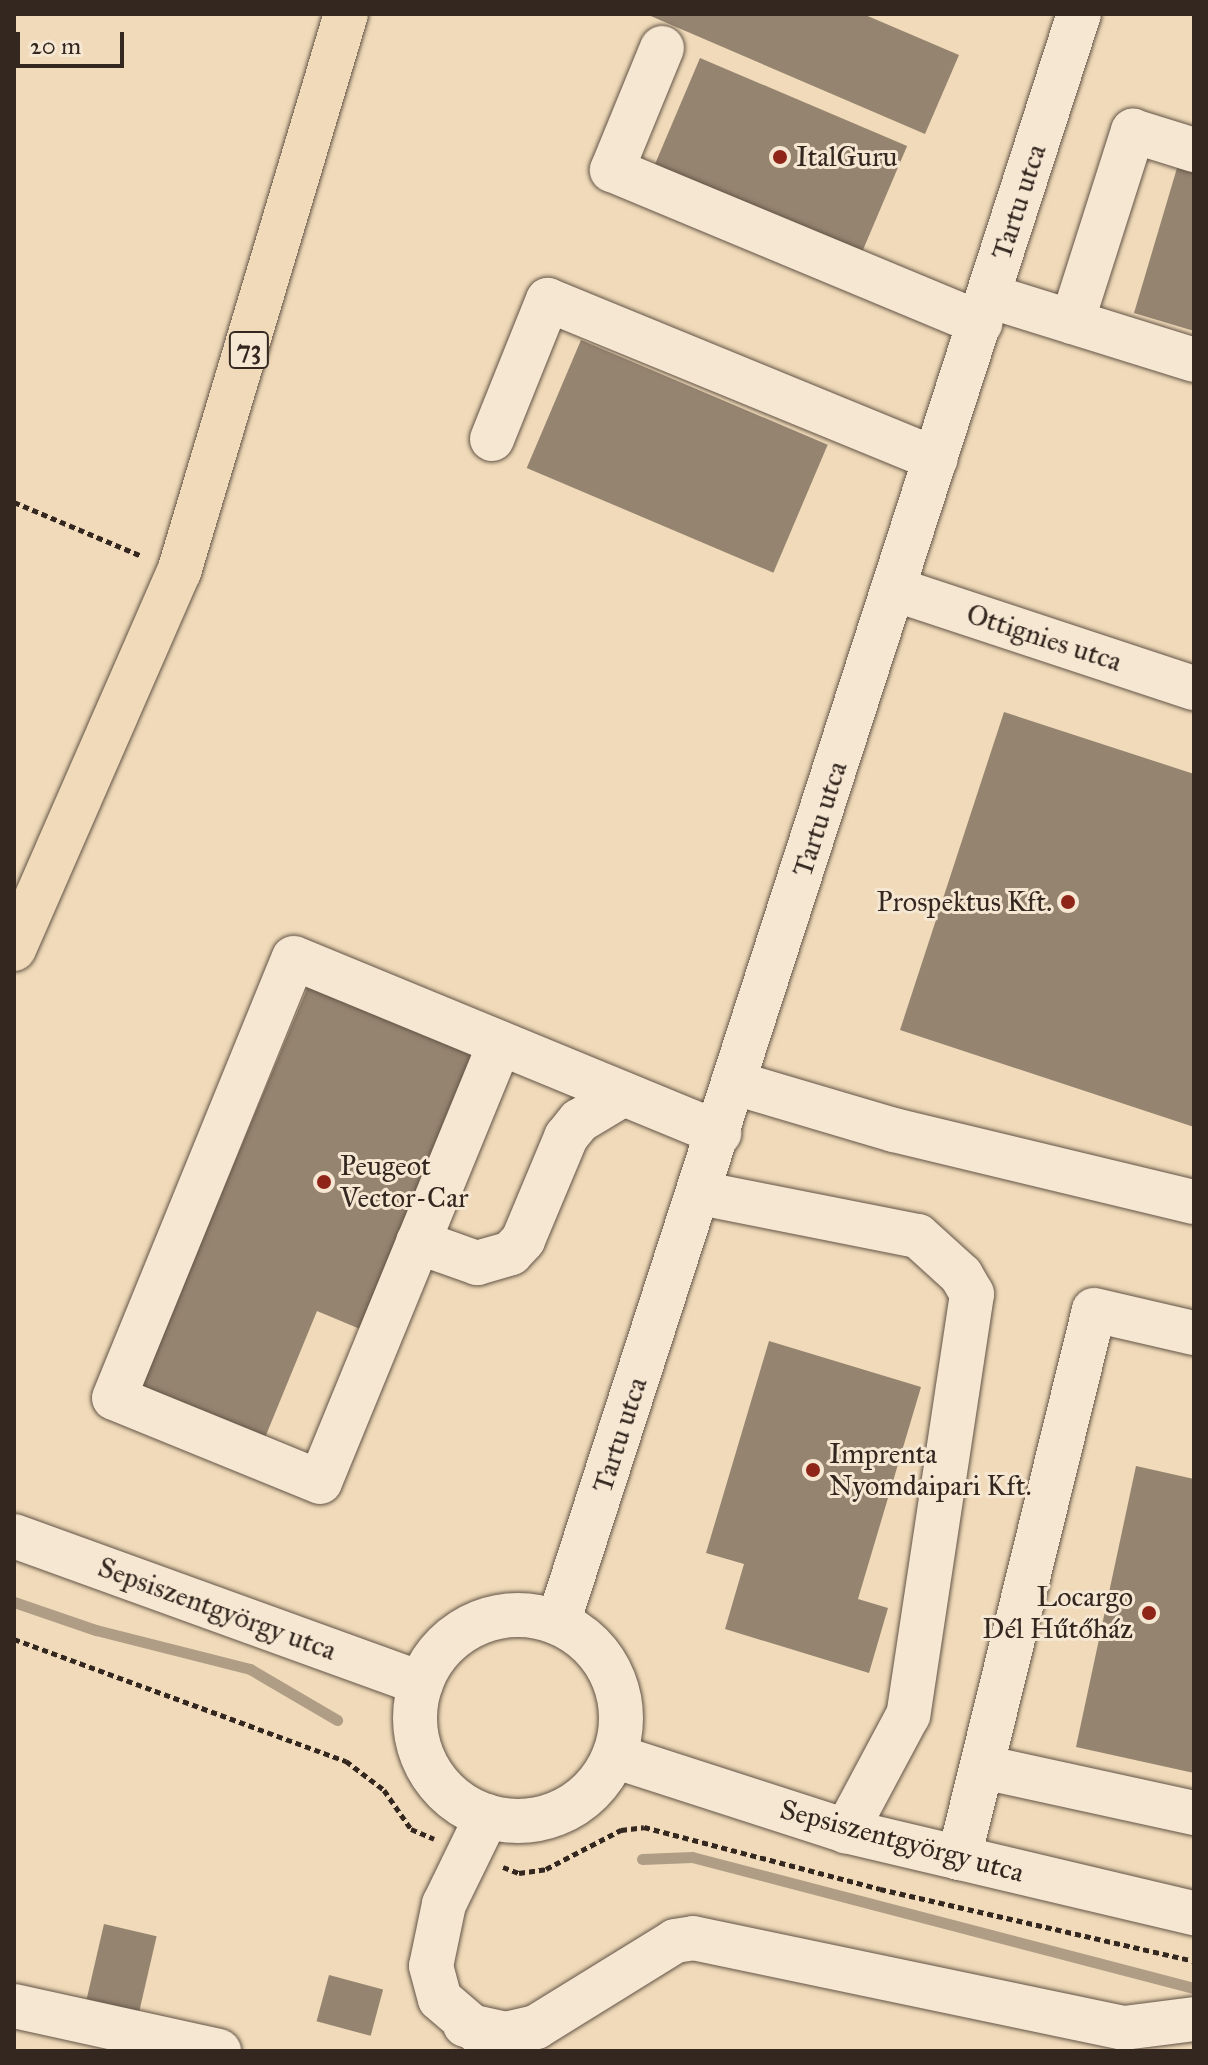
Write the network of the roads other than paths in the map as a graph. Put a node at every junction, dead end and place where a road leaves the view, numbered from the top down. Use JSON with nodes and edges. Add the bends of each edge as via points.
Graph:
{"nodes":[{"id":1,"x":346,"y":14,"type":"edge"},
{"id":2,"x":1079,"y":14,"type":"edge"},
{"id":3,"x":662,"y":48,"type":"dead end"},
{"id":4,"x":1194,"y":150,"type":"edge"},
{"id":5,"x":984,"y":309,"type":"junction"},
{"id":6,"x":1072,"y":322,"type":"junction"},
{"id":7,"x":1194,"y":360,"type":"edge"},
{"id":8,"x":492,"y":439,"type":"dead end"},
{"id":9,"x":936,"y":459,"type":"junction"},
{"id":10,"x":894,"y":589,"type":"junction"},
{"id":11,"x":1194,"y":688,"type":"edge"},
{"id":12,"x":14,"y":949,"type":"edge"},
{"id":13,"x":500,"y":1043,"type":"junction"},
{"id":14,"x":735,"y":1083,"type":"junction"},
{"id":15,"x":624,"y":1094,"type":"junction"},
{"id":16,"x":719,"y":1133,"type":"junction"},
{"id":17,"x":700,"y":1193,"type":"junction"},
{"id":18,"x":1194,"y":1202,"type":"edge"},
{"id":19,"x":418,"y":1242,"type":"junction"},
{"id":20,"x":1194,"y":1333,"type":"edge"},
{"id":21,"x":14,"y":1536,"type":"edge"},
{"id":22,"x":558,"y":1623,"type":"junction"},
{"id":23,"x":421,"y":1683,"type":"junction"},
{"id":24,"x":614,"y":1756,"type":"junction"},
{"id":25,"x":983,"y":1767,"type":"junction"},
{"id":26,"x":1194,"y":1813,"type":"edge"},
{"id":27,"x":487,"y":1816,"type":"junction"},
{"id":28,"x":846,"y":1831,"type":"junction"},
{"id":29,"x":959,"y":1858,"type":"junction"},
{"id":30,"x":1194,"y":1913,"type":"edge"},
{"id":31,"x":14,"y":2006,"type":"edge"},
{"id":32,"x":1194,"y":2019,"type":"edge"},
{"id":33,"x":465,"y":2025,"type":"junction"},
{"id":34,"x":219,"y":2051,"type":"edge"},
{"id":35,"x":511,"y":2051,"type":"edge"}],
"edges":[{"from":1,"to":12,"type":"main road","number":"73","via":[[179,572]]},
{"from":2,"to":5,"type":"street","name":"Tartu utca"},
{"from":3,"to":5,"type":"street","via":[[612,170]]},
{"from":4,"to":6,"type":"street","via":[[1133,131]]},
{"from":5,"to":6,"type":"street"},
{"from":5,"to":9,"type":"street","name":"Tartu utca"},
{"from":6,"to":7,"type":"street"},
{"from":8,"to":9,"type":"street","via":[[548,300]]},
{"from":9,"to":10,"type":"street","name":"Tartu utca"},
{"from":10,"to":11,"type":"street","name":"Ottignies utca"},
{"from":10,"to":14,"type":"street","name":"Tartu utca"},
{"from":13,"to":15,"type":"street"},
{"from":13,"to":19,"type":"street"},
{"from":13,"to":19,"type":"street","via":[[294,958],[114,1398],[320,1482]]},
{"from":14,"to":16,"type":"street","name":"Tartu utca"},
{"from":14,"to":18,"type":"street","via":[[894,1130]]},
{"from":15,"to":16,"type":"street"},
{"from":15,"to":19,"type":"street","via":[[579,1121],[566,1137],[523,1240],[511,1253],[477,1263]]},
{"from":16,"to":17,"type":"street","name":"Tartu utca"},
{"from":17,"to":22,"type":"street","name":"Tartu utca"},
{"from":17,"to":28,"type":"street","via":[[918,1236],[961,1275],[972,1294],[908,1715]]},
{"from":20,"to":25,"type":"street","via":[[1094,1310]]},
{"from":21,"to":23,"type":"street","name":"Sepsiszentgyörgy utca"},
{"from":22,"to":23,"type":"street","via":[[521,1615],[476,1624],[439,1651]]},
{"from":22,"to":24,"type":"street","via":[[588,1642],[616,1687],[621,1722]]},
{"from":23,"to":27,"type":"street","via":[[414,1720],[421,1756],[441,1788]]},
{"from":24,"to":27,"type":"street","via":[[594,1789],[563,1812],[527,1821]]},
{"from":24,"to":28,"type":"street","name":"Sepsiszentgyörgy utca"},
{"from":25,"to":26,"type":"street"},
{"from":25,"to":29,"type":"street"},
{"from":27,"to":33,"type":"street","via":[[444,1904],[431,1966],[440,1999]]},
{"from":28,"to":29,"type":"street","name":"Sepsiszentgyörgy utca"},
{"from":29,"to":30,"type":"street","name":"Sepsiszentgyörgy utca"},
{"from":31,"to":34,"type":"street"},
{"from":32,"to":33,"type":"street","via":[[1124,2028],[693,1938],[675,1941],[536,2027],[506,2034]]},
{"from":33,"to":35,"type":"street"}]}
